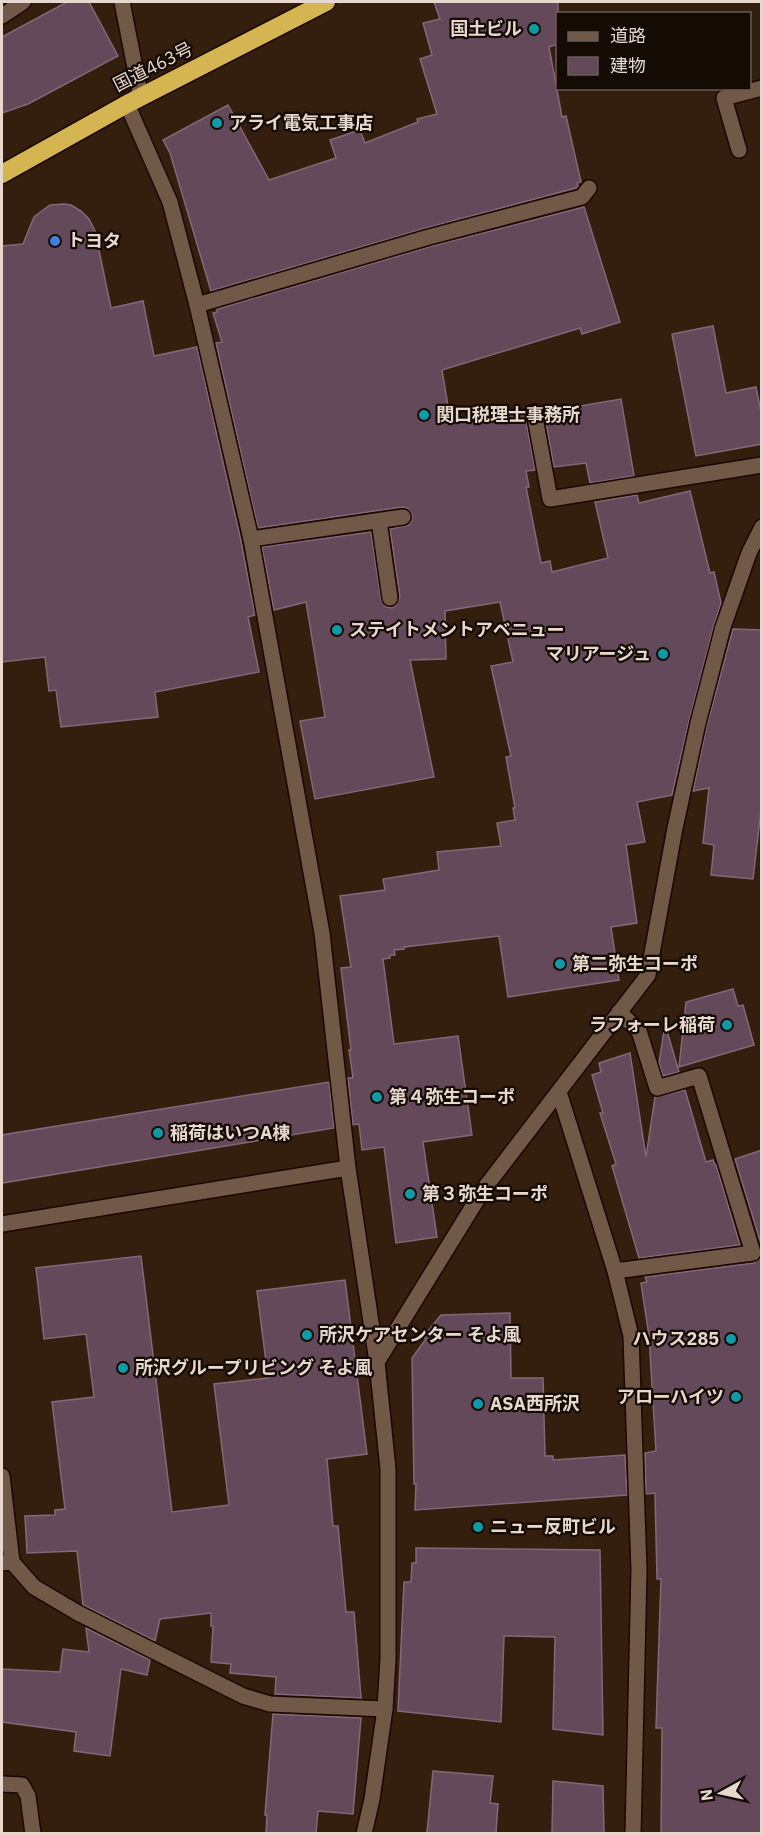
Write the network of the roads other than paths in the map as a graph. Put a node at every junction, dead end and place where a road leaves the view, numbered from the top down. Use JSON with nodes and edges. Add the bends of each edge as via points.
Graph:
{"nodes":[{"id":1,"x":23,"y":2,"type":"edge"},
{"id":2,"x":122,"y":2,"type":"edge"},
{"id":3,"x":326,"y":2,"type":"edge"},
{"id":4,"x":2,"y":16,"type":"edge"},
{"id":5,"x":762,"y":88,"type":"edge"},
{"id":6,"x":134,"y":101,"type":"junction"},
{"id":7,"x":739,"y":150,"type":"dead end"},
{"id":8,"x":2,"y":174,"type":"edge"},
{"id":9,"x":589,"y":188,"type":"dead end"},
{"id":10,"x":197,"y":305,"type":"junction"},
{"id":11,"x":534,"y":412,"type":"dead end"},
{"id":12,"x":762,"y":465,"type":"edge"},
{"id":13,"x":403,"y":517,"type":"dead end"},
{"id":14,"x":379,"y":520,"type":"junction"},
{"id":15,"x":762,"y":527,"type":"edge"},
{"id":16,"x":251,"y":539,"type":"junction"},
{"id":17,"x":390,"y":598,"type":"dead end"},
{"id":18,"x":619,"y":1012,"type":"junction"},
{"id":19,"x":559,"y":1092,"type":"junction"},
{"id":20,"x":348,"y":1168,"type":"junction"},
{"id":21,"x":2,"y":1224,"type":"edge"},
{"id":22,"x":615,"y":1271,"type":"junction"},
{"id":23,"x":377,"y":1362,"type":"junction"},
{"id":24,"x":2,"y":1476,"type":"edge"},
{"id":25,"x":7,"y":1562,"type":"edge"},
{"id":26,"x":385,"y":1709,"type":"junction"},
{"id":27,"x":2,"y":1784,"type":"edge"},
{"id":28,"x":33,"y":1833,"type":"edge"},
{"id":29,"x":364,"y":1833,"type":"edge"},
{"id":30,"x":633,"y":1833,"type":"edge"}],
"edges":[{"from":1,"to":4,"type":"street"},
{"from":2,"to":6,"type":"street"},
{"from":3,"to":6,"type":"highway","name":"国道463号"},
{"from":5,"to":7,"type":"street","via":[[724,98]]},
{"from":6,"to":8,"type":"highway","name":"国道463号"},
{"from":6,"to":10,"type":"street","via":[[170,202]]},
{"from":9,"to":10,"type":"street","via":[[582,197]]},
{"from":10,"to":16,"type":"street"},
{"from":11,"to":12,"type":"street","via":[[550,499]]},
{"from":13,"to":14,"type":"street"},
{"from":14,"to":16,"type":"street"},
{"from":14,"to":17,"type":"street"},
{"from":15,"to":18,"type":"street","via":[[723,627],[698,723],[648,975]]},
{"from":16,"to":20,"type":"street","via":[[322,933]]},
{"from":18,"to":19,"type":"street"},
{"from":18,"to":22,"type":"street","via":[[639,1031],[657,1088],[699,1076],[753,1253]]},
{"from":19,"to":22,"type":"street"},
{"from":19,"to":23,"type":"street","via":[[483,1190]]},
{"from":20,"to":21,"type":"street"},
{"from":20,"to":23,"type":"street"},
{"from":22,"to":30,"type":"street","via":[[631,1336],[639,1558]]},
{"from":23,"to":26,"type":"street","via":[[388,1469]]},
{"from":24,"to":25,"type":"street"},
{"from":25,"to":26,"type":"street","via":[[34,1587],[78,1613],[243,1696],[270,1704]]},
{"from":26,"to":29,"type":"street"},
{"from":27,"to":28,"type":"street","via":[[22,1785],[28,1796]]}]}
